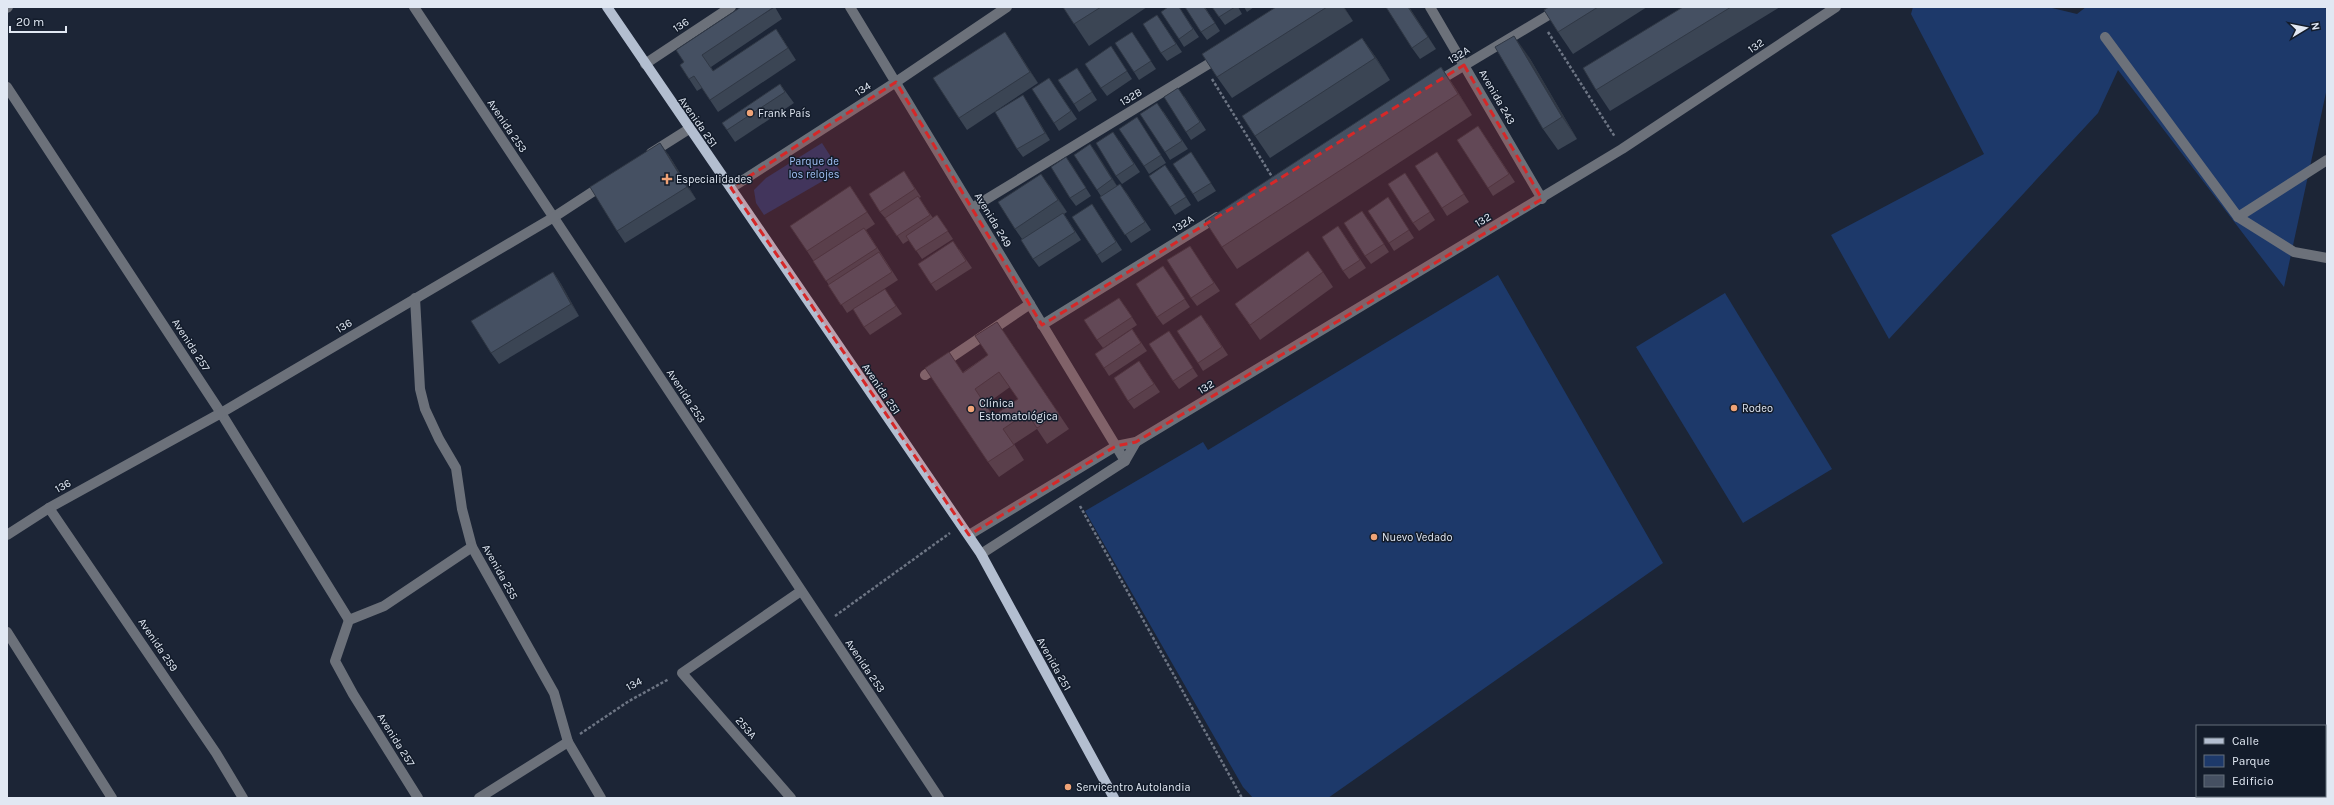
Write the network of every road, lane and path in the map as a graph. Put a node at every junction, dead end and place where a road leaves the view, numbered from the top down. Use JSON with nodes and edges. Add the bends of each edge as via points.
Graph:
{"nodes":[{"id":1,"x":414,"y":7,"type":"edge"},
{"id":2,"x":607,"y":7,"type":"edge"},
{"id":3,"x":731,"y":7,"type":"edge"},
{"id":4,"x":850,"y":7,"type":"edge"},
{"id":5,"x":1007,"y":7,"type":"edge"},
{"id":6,"x":1430,"y":7,"type":"edge"},
{"id":7,"x":1562,"y":7,"type":"edge"},
{"id":8,"x":1836,"y":7,"type":"edge"},
{"id":9,"x":1540,"y":20,"type":"junction"},
{"id":10,"x":2105,"y":38,"type":"dead end"},
{"id":11,"x":1230,"y":51,"type":"edge"},
{"id":12,"x":645,"y":64,"type":"junction"},
{"id":13,"x":1464,"y":65,"type":"junction"},
{"id":14,"x":1204,"y":67,"type":"junction"},
{"id":15,"x":896,"y":82,"type":"junction"},
{"id":16,"x":7,"y":87,"type":"edge"},
{"id":17,"x":1424,"y":90,"type":"edge"},
{"id":18,"x":689,"y":129,"type":"junction"},
{"id":19,"x":1622,"y":149,"type":"junction"},
{"id":20,"x":642,"y":159,"type":"edge"},
{"id":21,"x":2327,"y":160,"type":"edge"},
{"id":22,"x":611,"y":180,"type":"edge"},
{"id":23,"x":1275,"y":181,"type":"edge"},
{"id":24,"x":730,"y":188,"type":"junction"},
{"id":25,"x":1542,"y":198,"type":"junction"},
{"id":26,"x":972,"y":208,"type":"junction"},
{"id":27,"x":1228,"y":210,"type":"edge"},
{"id":28,"x":554,"y":217,"type":"junction"},
{"id":29,"x":2238,"y":217,"type":"junction"},
{"id":30,"x":2327,"y":258,"type":"edge"},
{"id":31,"x":415,"y":298,"type":"junction"},
{"id":32,"x":1030,"y":304,"type":"junction"},
{"id":33,"x":1042,"y":324,"type":"junction"},
{"id":34,"x":925,"y":375,"type":"edge"},
{"id":35,"x":221,"y":413,"type":"junction"},
{"id":36,"x":1136,"y":442,"type":"junction"},
{"id":37,"x":1116,"y":446,"type":"junction"},
{"id":38,"x":1126,"y":461,"type":"junction"},
{"id":39,"x":1074,"y":495,"type":"junction"},
{"id":40,"x":50,"y":508,"type":"junction"},
{"id":41,"x":962,"y":525,"type":"junction"},
{"id":42,"x":7,"y":535,"type":"edge"},
{"id":43,"x":969,"y":535,"type":"junction"},
{"id":44,"x":472,"y":547,"type":"junction"},
{"id":45,"x":981,"y":554,"type":"junction"},
{"id":46,"x":801,"y":591,"type":"junction"},
{"id":47,"x":349,"y":620,"type":"junction"},
{"id":48,"x":823,"y":625,"type":"junction"},
{"id":49,"x":7,"y":632,"type":"edge"},
{"id":50,"x":682,"y":673,"type":"junction"},
{"id":51,"x":568,"y":742,"type":"junction"},
{"id":52,"x":112,"y":798,"type":"edge"},
{"id":53,"x":243,"y":798,"type":"edge"},
{"id":54,"x":418,"y":798,"type":"edge"},
{"id":55,"x":479,"y":798,"type":"edge"},
{"id":56,"x":601,"y":798,"type":"edge"},
{"id":57,"x":791,"y":798,"type":"edge"},
{"id":58,"x":939,"y":798,"type":"edge"},
{"id":59,"x":1114,"y":798,"type":"edge"},
{"id":60,"x":1242,"y":798,"type":"edge"}],
"edges":[{"from":1,"to":28,"type":"street","name":"Avenida 253"},
{"from":2,"to":12,"type":"main road","name":"Avenida 251"},
{"from":3,"to":12,"type":"street","name":"136"},
{"from":4,"to":15,"type":"street","name":"Avenida 249"},
{"from":5,"to":15,"type":"street","name":"134"},
{"from":6,"to":13,"type":"street","name":"Avenida 243"},
{"from":7,"to":9,"type":"street","name":"132A"},
{"from":8,"to":19,"type":"street","name":"132"},
{"from":9,"to":13,"type":"street","name":"132A"},
{"from":9,"to":19,"type":"path"},
{"from":10,"to":29,"type":"street"},
{"from":11,"to":14,"type":"street","name":"132B"},
{"from":12,"to":18,"type":"main road","name":"Avenida 251"},
{"from":13,"to":17,"type":"street","name":"132A"},
{"from":13,"to":25,"type":"street","name":"Avenida 243"},
{"from":14,"to":23,"type":"path"},
{"from":14,"to":26,"type":"street","name":"132B"},
{"from":15,"to":24,"type":"street","name":"134"},
{"from":15,"to":26,"type":"street","name":"Avenida 249"},
{"from":16,"to":35,"type":"street","name":"Avenida 257"},
{"from":18,"to":20,"type":"street"},
{"from":18,"to":24,"type":"main road","name":"Avenida 251"},
{"from":19,"to":25,"type":"street","name":"132"},
{"from":21,"to":29,"type":"street"},
{"from":22,"to":28,"type":"street","name":"136"},
{"from":24,"to":41,"type":"main road","name":"Avenida 251"},
{"from":25,"to":36,"type":"street","name":"132"},
{"from":26,"to":32,"type":"street","name":"Avenida 249"},
{"from":27,"to":33,"type":"street","name":"132A"},
{"from":28,"to":31,"type":"street","name":"136"},
{"from":28,"to":46,"type":"street","name":"Avenida 253"},
{"from":29,"to":30,"type":"street","via":[[2294,252]]},
{"from":31,"to":35,"type":"street","name":"136"},
{"from":31,"to":44,"type":"street","name":"Avenida 255","via":[[420,389],[428,415],[456,468],[462,509]]},
{"from":32,"to":33,"type":"street","name":"Avenida 249"},
{"from":32,"to":34,"type":"street"},
{"from":33,"to":37,"type":"street","name":"Avenida 249"},
{"from":35,"to":40,"type":"street","name":"136"},
{"from":35,"to":47,"type":"street","name":"Avenida 257"},
{"from":36,"to":37,"type":"street","name":"132"},
{"from":36,"to":38,"type":"street"},
{"from":37,"to":38,"type":"street","name":"Avenida 249"},
{"from":37,"to":43,"type":"street","name":"132"},
{"from":38,"to":39,"type":"street"},
{"from":39,"to":45,"type":"street"},
{"from":39,"to":60,"type":"path"},
{"from":40,"to":42,"type":"street","name":"136"},
{"from":40,"to":53,"type":"street","name":"Avenida 259","via":[[216,753]]},
{"from":41,"to":43,"type":"main road","name":"Avenida 251"},
{"from":41,"to":48,"type":"path"},
{"from":43,"to":45,"type":"main road","name":"Avenida 251"},
{"from":44,"to":47,"type":"street","via":[[384,606]]},
{"from":44,"to":51,"type":"street","name":"Avenida 255","via":[[554,693]]},
{"from":45,"to":59,"type":"main road","name":"Avenida 251"},
{"from":46,"to":48,"type":"street","name":"Avenida 253"},
{"from":46,"to":50,"type":"street"},
{"from":47,"to":54,"type":"street","name":"Avenida 257","via":[[335,661]]},
{"from":48,"to":58,"type":"street","name":"Avenida 253"},
{"from":49,"to":52,"type":"street"},
{"from":50,"to":51,"type":"path","name":"134","via":[[629,701]]},
{"from":50,"to":57,"type":"street","name":"253A"},
{"from":51,"to":55,"type":"street"},
{"from":51,"to":56,"type":"street","name":"Avenida 255"}]}
